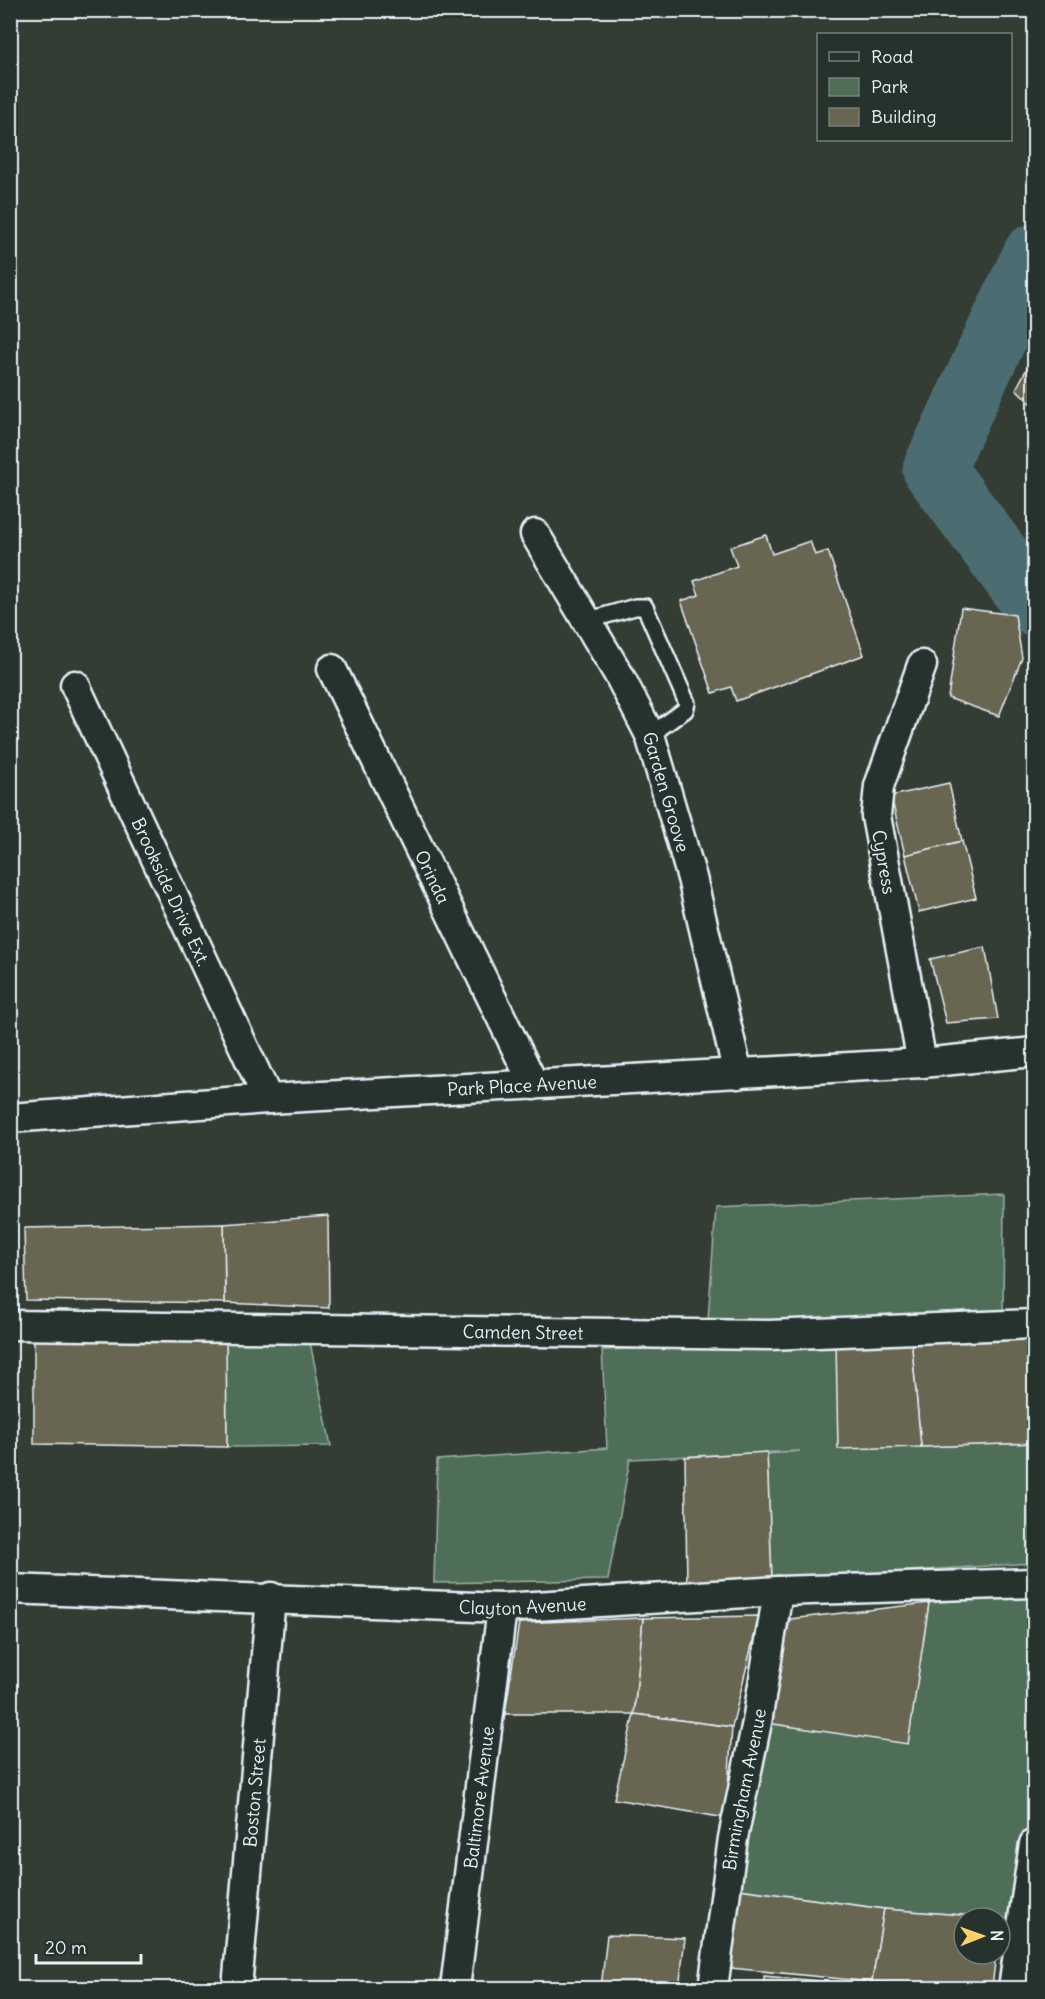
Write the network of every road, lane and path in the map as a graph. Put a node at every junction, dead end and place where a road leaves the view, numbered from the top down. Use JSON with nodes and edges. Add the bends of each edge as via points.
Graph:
{"nodes":[{"id":1,"x":535,"y":534,"type":"dead end"},
{"id":2,"x":586,"y":621,"type":"junction"},
{"id":3,"x":922,"y":665,"type":"dead end"},
{"id":4,"x":332,"y":669,"type":"dead end"},
{"id":5,"x":75,"y":685,"type":"dead end"},
{"id":6,"x":650,"y":735,"type":"junction"},
{"id":7,"x":1035,"y":1052,"type":"edge"},
{"id":8,"x":922,"y":1063,"type":"junction"},
{"id":9,"x":738,"y":1074,"type":"junction"},
{"id":10,"x":534,"y":1085,"type":"junction"},
{"id":11,"x":268,"y":1099,"type":"junction"},
{"id":12,"x":10,"y":1118,"type":"edge"},
{"id":13,"x":1035,"y":1324,"type":"edge"},
{"id":14,"x":10,"y":1325,"type":"edge"},
{"id":15,"x":1035,"y":1582,"type":"edge"},
{"id":16,"x":10,"y":1589,"type":"edge"},
{"id":17,"x":778,"y":1591,"type":"junction"},
{"id":18,"x":271,"y":1597,"type":"junction"},
{"id":19,"x":501,"y":1608,"type":"junction"},
{"id":20,"x":1035,"y":1844,"type":"edge"},
{"id":21,"x":237,"y":1989,"type":"edge"},
{"id":22,"x":455,"y":1989,"type":"edge"},
{"id":23,"x":713,"y":1989,"type":"edge"},
{"id":24,"x":1013,"y":1989,"type":"edge"}],
"edges":[{"from":1,"to":2,"type":"street","name":"Garden Groove"},
{"from":2,"to":6,"type":"street","name":"Garden Groove"},
{"from":2,"to":6,"type":"lane","via":[[645,607],[687,703],[686,710]]},
{"from":3,"to":8,"type":"street","name":"Cypress","via":[[879,786],[876,816]]},
{"from":4,"to":10,"type":"street","name":"Orinda"},
{"from":5,"to":11,"type":"street","name":"Brookside Drive Ext."},
{"from":6,"to":9,"type":"street","name":"Garden Groove","via":[[692,878]]},
{"from":7,"to":8,"type":"street","name":"Park Place Avenue"},
{"from":8,"to":9,"type":"street","name":"Park Place Avenue"},
{"from":9,"to":10,"type":"street","name":"Park Place Avenue"},
{"from":10,"to":11,"type":"street","name":"Park Place Avenue"},
{"from":11,"to":12,"type":"street","name":"Park Place Avenue"},
{"from":13,"to":14,"type":"street","name":"Camden Street","via":[[769,1335]]},
{"from":15,"to":17,"type":"street","name":"Clayton Avenue"},
{"from":16,"to":18,"type":"street","name":"Clayton Avenue"},
{"from":17,"to":19,"type":"street","name":"Clayton Avenue"},
{"from":17,"to":23,"type":"street","name":"Birmingham Avenue","via":[[733,1838]]},
{"from":18,"to":19,"type":"street","name":"Clayton Avenue"},
{"from":18,"to":21,"type":"street","name":"Boston Street"},
{"from":19,"to":22,"type":"street","name":"Baltimore Avenue"},
{"from":20,"to":24,"type":"street"}]}
